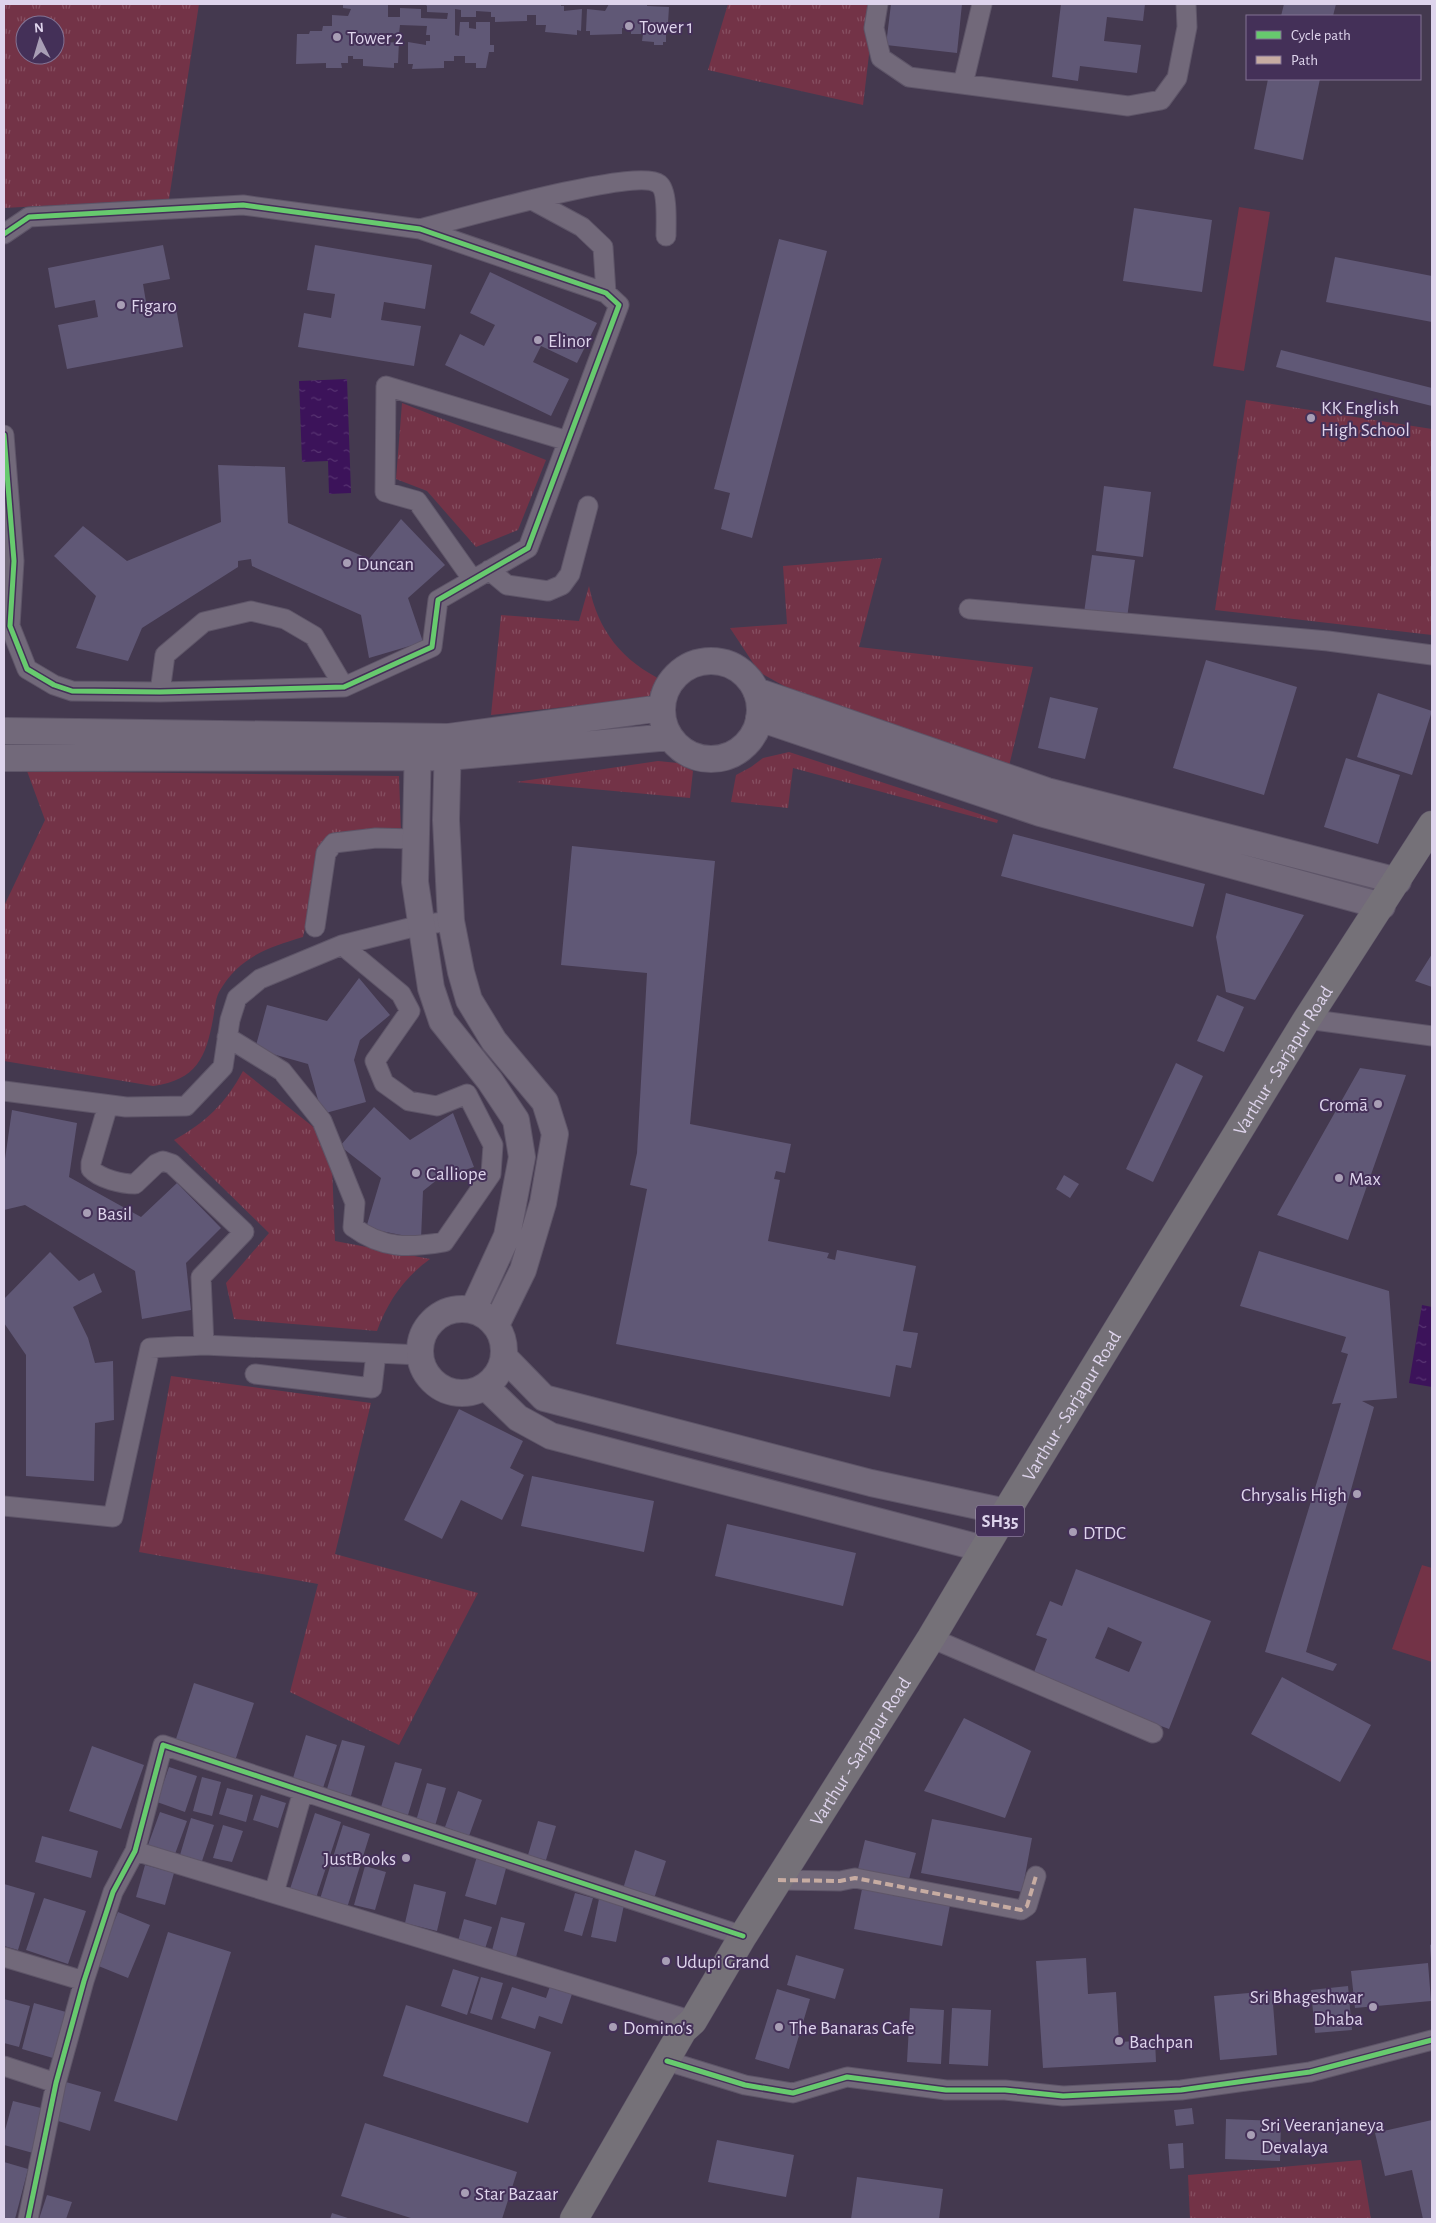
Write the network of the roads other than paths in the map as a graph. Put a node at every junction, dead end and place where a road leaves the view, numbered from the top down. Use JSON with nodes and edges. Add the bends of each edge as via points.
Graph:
{"nodes":[{"id":1,"x":878,"y":4,"type":"edge"},
{"id":2,"x":982,"y":4,"type":"edge"},
{"id":3,"x":1186,"y":4,"type":"edge"},
{"id":4,"x":963,"y":84,"type":"junction"},
{"id":5,"x":532,"y":200,"type":"junction"},
{"id":6,"x":420,"y":229,"type":"junction"},
{"id":7,"x":4,"y":234,"type":"edge"},
{"id":8,"x":666,"y":236,"type":"dead end"},
{"id":9,"x":606,"y":293,"type":"junction"},
{"id":10,"x":4,"y":436,"type":"edge"},
{"id":11,"x":568,"y":441,"type":"junction"},
{"id":12,"x":5,"y":468,"type":"edge"},
{"id":13,"x":588,"y":506,"type":"dead end"},
{"id":14,"x":489,"y":570,"type":"junction"},
{"id":15,"x":473,"y":580,"type":"junction"},
{"id":16,"x":969,"y":609,"type":"dead end"},
{"id":17,"x":1432,"y":655,"type":"edge"},
{"id":18,"x":344,"y":687,"type":"junction"},
{"id":19,"x":756,"y":691,"type":"junction"},
{"id":20,"x":160,"y":692,"type":"junction"},
{"id":21,"x":662,"y":708,"type":"junction"},
{"id":22,"x":759,"y":718,"type":"junction"},
{"id":23,"x":4,"y":733,"type":"edge"},
{"id":24,"x":670,"y":737,"type":"junction"},
{"id":25,"x":417,"y":747,"type":"junction"},
{"id":26,"x":448,"y":747,"type":"junction"},
{"id":27,"x":4,"y":758,"type":"edge"},
{"id":28,"x":1432,"y":825,"type":"edge"},
{"id":29,"x":415,"y":839,"type":"junction"},
{"id":30,"x":1398,"y":881,"type":"junction"},
{"id":31,"x":1382,"y":906,"type":"junction"},
{"id":32,"x":451,"y":921,"type":"junction"},
{"id":33,"x":421,"y":925,"type":"junction"},
{"id":34,"x":315,"y":927,"type":"dead end"},
{"id":35,"x":342,"y":945,"type":"junction"},
{"id":36,"x":1307,"y":1019,"type":"junction"},
{"id":37,"x":1432,"y":1036,"type":"edge"},
{"id":38,"x":227,"y":1037,"type":"junction"},
{"id":39,"x":4,"y":1091,"type":"edge"},
{"id":40,"x":108,"y":1104,"type":"junction"},
{"id":41,"x":473,"y":1310,"type":"junction"},
{"id":42,"x":496,"y":1325,"type":"junction"},
{"id":43,"x":204,"y":1346,"type":"junction"},
{"id":44,"x":376,"y":1353,"type":"junction"},
{"id":45,"x":420,"y":1355,"type":"junction"},
{"id":46,"x":505,"y":1358,"type":"junction"},
{"id":47,"x":255,"y":1374,"type":"dead end"},
{"id":48,"x":486,"y":1387,"type":"junction"},
{"id":49,"x":871,"y":1483,"type":"junction"},
{"id":50,"x":4,"y":1506,"type":"edge"},
{"id":51,"x":1006,"y":1512,"type":"junction"},
{"id":52,"x":860,"y":1517,"type":"junction"},
{"id":53,"x":984,"y":1549,"type":"junction"},
{"id":54,"x":931,"y":1638,"type":"junction"},
{"id":55,"x":1153,"y":1733,"type":"dead end"},
{"id":56,"x":304,"y":1791,"type":"junction"},
{"id":57,"x":135,"y":1851,"type":"junction"},
{"id":58,"x":1036,"y":1876,"type":"dead end"},
{"id":59,"x":778,"y":1880,"type":"junction"},
{"id":60,"x":274,"y":1893,"type":"junction"},
{"id":61,"x":742,"y":1936,"type":"junction"},
{"id":62,"x":4,"y":1957,"type":"edge"},
{"id":63,"x":84,"y":1980,"type":"junction"},
{"id":64,"x":693,"y":2021,"type":"junction"},
{"id":65,"x":1432,"y":2040,"type":"edge"},
{"id":66,"x":667,"y":2061,"type":"junction"},
{"id":67,"x":4,"y":2066,"type":"edge"},
{"id":68,"x":56,"y":2083,"type":"junction"},
{"id":69,"x":28,"y":2219,"type":"edge"},
{"id":70,"x":574,"y":2219,"type":"edge"}],
"edges":[{"from":1,"to":4,"type":"street","via":[[874,28],[881,58],[908,77]]},
{"from":2,"to":4,"type":"street"},
{"from":3,"to":4,"type":"street","via":[[1187,27],[1177,78],[1161,100],[1128,106]]},
{"from":5,"to":6,"type":"street"},
{"from":5,"to":8,"type":"street","via":[[641,180],[658,183],[664,190]]},
{"from":5,"to":9,"type":"street","via":[[582,227],[603,247]]},
{"from":6,"to":7,"type":"street","via":[[243,205],[28,217]]},
{"from":6,"to":9,"type":"street"},
{"from":9,"to":11,"type":"street","via":[[619,305]]},
{"from":10,"to":12,"type":"street"},
{"from":11,"to":14,"type":"street","via":[[528,548]]},
{"from":11,"to":15,"type":"street","via":[[386,386],[385,492],[417,501]]},
{"from":12,"to":20,"type":"street","via":[[14,561],[10,626],[27,669],[54,685],[72,691]]},
{"from":13,"to":14,"type":"street","via":[[570,574],[562,585],[548,591],[507,585]]},
{"from":14,"to":15,"type":"street"},
{"from":15,"to":18,"type":"street","via":[[438,600],[432,648]]},
{"from":16,"to":17,"type":"street","via":[[1328,642]]},
{"from":18,"to":20,"type":"street"},
{"from":18,"to":20,"type":"street","via":[[314,636],[285,619],[251,611],[204,622],[165,655]]},
{"from":19,"to":21,"type":"street","via":[[746,675],[736,667],[711,661],[696,663],[672,680],[664,694]]},
{"from":19,"to":22,"type":"street"},
{"from":19,"to":30,"type":"street","via":[[1047,791]]},
{"from":21,"to":24,"type":"street"},
{"from":21,"to":26,"type":"street"},
{"from":22,"to":24,"type":"street","via":[[753,736],[744,747],[719,758],[691,755]]},
{"from":22,"to":31,"type":"street","via":[[1040,813]]},
{"from":23,"to":25,"type":"street"},
{"from":24,"to":26,"type":"street"},
{"from":25,"to":26,"type":"street"},
{"from":25,"to":27,"type":"street"},
{"from":25,"to":29,"type":"street"},
{"from":26,"to":32,"type":"street","via":[[446,820]]},
{"from":28,"to":30,"type":"main road","name":"Varthur - Sarjapur Road","number":"SH35"},
{"from":29,"to":33,"type":"street","via":[[415,882]]},
{"from":29,"to":34,"type":"street","via":[[376,838],[334,843],[326,853]]},
{"from":30,"to":31,"type":"main road","name":"Varthur - Sarjapur Road","number":"SH35"},
{"from":31,"to":36,"type":"main road","name":"Varthur - Sarjapur Road","number":"SH35"},
{"from":32,"to":33,"type":"street"},
{"from":32,"to":42,"type":"street","via":[[469,1000],[494,1041],[545,1102],[554,1134],[543,1203],[523,1270]]},
{"from":33,"to":35,"type":"street"},
{"from":33,"to":41,"type":"street","via":[[430,988],[442,1022],[490,1080],[516,1120],[522,1156],[507,1236]]},
{"from":35,"to":38,"type":"street","via":[[260,979],[237,998]]},
{"from":35,"to":38,"type":"street","via":[[401,994],[410,1011],[375,1062],[384,1083],[409,1101],[437,1106],[467,1094],[494,1146],[492,1174],[444,1242],[413,1248],[370,1239],[353,1227],[355,1203],[322,1121],[282,1071]]},
{"from":36,"to":37,"type":"street"},
{"from":36,"to":51,"type":"main road","name":"Varthur - Sarjapur Road","number":"SH35"},
{"from":38,"to":40,"type":"street","via":[[223,1068],[186,1106],[126,1107]]},
{"from":39,"to":40,"type":"street"},
{"from":40,"to":43,"type":"street","via":[[91,1163],[95,1174],[135,1184],[156,1164],[163,1161],[172,1164],[244,1232],[201,1277]]},
{"from":41,"to":42,"type":"street","via":[[490,1318]]},
{"from":41,"to":45,"type":"street","via":[[450,1310],[430,1323],[424,1332]]},
{"from":42,"to":46,"type":"street","via":[[504,1340]]},
{"from":43,"to":44,"type":"street"},
{"from":43,"to":50,"type":"street","via":[[150,1348],[113,1517]]},
{"from":44,"to":45,"type":"street"},
{"from":44,"to":47,"type":"street","via":[[372,1388]]},
{"from":45,"to":48,"type":"street","via":[[422,1367],[429,1378],[449,1392],[470,1393]]},
{"from":46,"to":48,"type":"street","via":[[498,1374]]},
{"from":46,"to":49,"type":"street","via":[[544,1398]]},
{"from":48,"to":52,"type":"street","via":[[518,1418],[551,1436]]},
{"from":49,"to":51,"type":"street"},
{"from":49,"to":52,"type":"street"},
{"from":51,"to":53,"type":"main road","name":"Varthur - Sarjapur Road","number":"SH35"},
{"from":52,"to":53,"type":"street"},
{"from":53,"to":54,"type":"main road","name":"Varthur - Sarjapur Road","number":"SH35"},
{"from":54,"to":55,"type":"street"},
{"from":54,"to":59,"type":"main road","name":"Varthur - Sarjapur Road","number":"SH35"},
{"from":56,"to":57,"type":"street","via":[[163,1745]]},
{"from":56,"to":60,"type":"street"},
{"from":56,"to":61,"type":"street"},
{"from":57,"to":60,"type":"street"},
{"from":57,"to":63,"type":"street","via":[[113,1892]]},
{"from":58,"to":59,"type":"street","via":[[1026,1906],[1020,1910],[854,1878],[840,1882]]},
{"from":59,"to":61,"type":"main road","name":"Varthur - Sarjapur Road","number":"SH35"},
{"from":60,"to":64,"type":"street"},
{"from":61,"to":64,"type":"main road","name":"Varthur - Sarjapur Road","number":"SH35"},
{"from":62,"to":63,"type":"street"},
{"from":63,"to":68,"type":"street"},
{"from":64,"to":66,"type":"main road","name":"Varthur - Sarjapur Road","number":"SH35","via":[[683,2030]]},
{"from":65,"to":66,"type":"street","via":[[1310,2072],[1181,2090],[1063,2096],[1006,2090],[946,2090],[848,2077],[793,2093],[745,2085]]},
{"from":66,"to":70,"type":"main road","name":"Varthur - Sarjapur Road","number":"SH35"},
{"from":67,"to":68,"type":"street"},
{"from":68,"to":69,"type":"street"}]}
